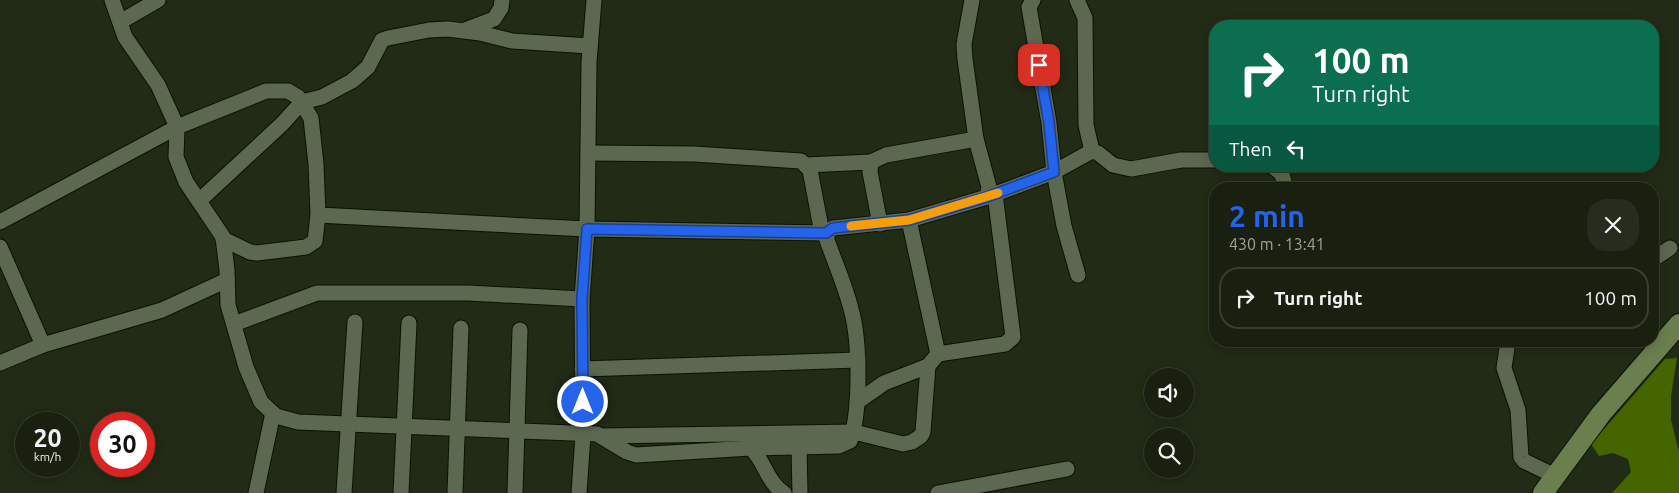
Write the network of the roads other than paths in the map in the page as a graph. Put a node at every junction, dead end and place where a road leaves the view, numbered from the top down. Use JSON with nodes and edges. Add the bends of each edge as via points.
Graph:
{"nodes":[{"id":1,"x":112,"y":0,"type":"edge"},
{"id":2,"x":158,"y":0,"type":"edge"},
{"id":3,"x":502,"y":0,"type":"edge"},
{"id":4,"x":594,"y":0,"type":"edge"},
{"id":5,"x":972,"y":0,"type":"edge"},
{"id":6,"x":1077,"y":0,"type":"edge"},
{"id":7,"x":1026,"y":2,"type":"edge"},
{"id":8,"x":120,"y":22,"type":"junction"},
{"id":9,"x":461,"y":32,"type":"junction"},
{"id":10,"x":590,"y":46,"type":"junction"},
{"id":11,"x":302,"y":102,"type":"junction"},
{"id":12,"x":178,"y":127,"type":"junction"},
{"id":13,"x":976,"y":139,"type":"junction"},
{"id":14,"x":1092,"y":151,"type":"junction"},
{"id":15,"x":588,"y":153,"type":"junction"},
{"id":16,"x":1209,"y":160,"type":"edge"},
{"id":17,"x":871,"y":162,"type":"junction"},
{"id":18,"x":806,"y":165,"type":"junction"},
{"id":19,"x":1054,"y":172,"type":"junction"},
{"id":20,"x":991,"y":195,"type":"junction"},
{"id":21,"x":199,"y":201,"type":"junction"},
{"id":22,"x":318,"y":215,"type":"junction"},
{"id":23,"x":909,"y":220,"type":"junction"},
{"id":24,"x":0,"y":222,"type":"edge"},
{"id":25,"x":880,"y":224,"type":"junction"},
{"id":26,"x":587,"y":229,"type":"junction"},
{"id":27,"x":824,"y":233,"type":"junction"},
{"id":28,"x":223,"y":240,"type":"junction"},
{"id":29,"x":0,"y":247,"type":"edge"},
{"id":30,"x":1670,"y":248,"type":"dead end"},
{"id":31,"x":1659,"y":255,"type":"edge"},
{"id":32,"x":1078,"y":274,"type":"dead end"},
{"id":33,"x":228,"y":280,"type":"junction"},
{"id":34,"x":582,"y":299,"type":"junction"},
{"id":35,"x":354,"y":322,"type":"dead end"},
{"id":36,"x":409,"y":323,"type":"dead end"},
{"id":37,"x":234,"y":324,"type":"junction"},
{"id":38,"x":1679,"y":324,"type":"edge"},
{"id":39,"x":461,"y":328,"type":"dead end"},
{"id":40,"x":520,"y":330,"type":"dead end"},
{"id":41,"x":1659,"y":339,"type":"edge"},
{"id":42,"x":43,"y":345,"type":"junction"},
{"id":43,"x":1507,"y":347,"type":"edge"},
{"id":44,"x":1652,"y":347,"type":"edge"},
{"id":45,"x":938,"y":354,"type":"junction"},
{"id":46,"x":858,"y":360,"type":"junction"},
{"id":47,"x":0,"y":363,"type":"edge"},
{"id":48,"x":928,"y":366,"type":"junction"},
{"id":49,"x":582,"y":369,"type":"junction"},
{"id":50,"x":857,"y":402,"type":"junction"},
{"id":51,"x":273,"y":413,"type":"junction"},
{"id":52,"x":349,"y":424,"type":"junction"},
{"id":53,"x":405,"y":427,"type":"junction"},
{"id":54,"x":458,"y":429,"type":"junction"},
{"id":55,"x":518,"y":432,"type":"junction"},
{"id":56,"x":854,"y":432,"type":"junction"},
{"id":57,"x":583,"y":435,"type":"junction"},
{"id":58,"x":601,"y":436,"type":"junction"},
{"id":59,"x":799,"y":446,"type":"junction"},
{"id":60,"x":751,"y":448,"type":"junction"},
{"id":61,"x":1067,"y":469,"type":"dead end"},
{"id":62,"x":1555,"y":476,"type":"junction"},
{"id":63,"x":256,"y":493,"type":"edge"},
{"id":64,"x":344,"y":493,"type":"edge"},
{"id":65,"x":401,"y":493,"type":"edge"},
{"id":66,"x":455,"y":493,"type":"edge"},
{"id":67,"x":515,"y":493,"type":"edge"},
{"id":68,"x":579,"y":493,"type":"edge"},
{"id":69,"x":784,"y":493,"type":"edge"},
{"id":70,"x":800,"y":493,"type":"edge"},
{"id":71,"x":938,"y":493,"type":"edge"},
{"id":72,"x":1543,"y":493,"type":"edge"}],
"edges":[{"from":1,"to":8,"type":"street"},
{"from":2,"to":8,"type":"street"},
{"from":3,"to":9,"type":"street","via":[[494,19]]},
{"from":4,"to":10,"type":"street"},
{"from":5,"to":13,"type":"street","via":[[964,44]]},
{"from":6,"to":14,"type":"street","via":[[1085,18],[1086,125]]},
{"from":7,"to":19,"type":"street","via":[[1049,123]]},
{"from":8,"to":12,"type":"street","via":[[125,37],[158,85]]},
{"from":9,"to":10,"type":"street"},
{"from":9,"to":11,"type":"street","via":[[430,30],[382,40],[368,67],[352,81],[322,97]]},
{"from":10,"to":15,"type":"street"},
{"from":11,"to":12,"type":"street","via":[[288,91],[266,91]]},
{"from":11,"to":21,"type":"street"},
{"from":11,"to":22,"type":"street","via":[[310,118]]},
{"from":12,"to":21,"type":"street","via":[[176,157],[186,182]]},
{"from":12,"to":24,"type":"street"},
{"from":13,"to":17,"type":"street","via":[[886,155]]},
{"from":13,"to":20,"type":"street"},
{"from":14,"to":16,"type":"street","via":[[1113,165],[1131,169],[1181,160]]},
{"from":14,"to":19,"type":"street"},
{"from":15,"to":18,"type":"street","via":[[794,159]]},
{"from":15,"to":26,"type":"street"},
{"from":17,"to":18,"type":"street"},
{"from":17,"to":25,"type":"street"},
{"from":18,"to":27,"type":"street","via":[[810,170]]},
{"from":19,"to":20,"type":"street"},
{"from":19,"to":32,"type":"street","via":[[1064,226]]},
{"from":20,"to":23,"type":"street"},
{"from":20,"to":45,"type":"street","via":[[1012,338],[1005,344]]},
{"from":21,"to":28,"type":"street"},
{"from":22,"to":26,"type":"street"},
{"from":22,"to":28,"type":"street","via":[[315,242],[306,247],[257,253]]},
{"from":23,"to":25,"type":"street"},
{"from":23,"to":45,"type":"street"},
{"from":25,"to":27,"type":"street","via":[[833,228]]},
{"from":26,"to":27,"type":"street"},
{"from":26,"to":34,"type":"street"},
{"from":27,"to":46,"type":"street","via":[[852,310]]},
{"from":28,"to":33,"type":"street"},
{"from":29,"to":42,"type":"street"},
{"from":30,"to":31,"type":"street"},
{"from":33,"to":37,"type":"street","via":[[228,305]]},
{"from":33,"to":42,"type":"street","via":[[162,310]]},
{"from":34,"to":37,"type":"street","via":[[468,293],[317,293]]},
{"from":34,"to":49,"type":"street"},
{"from":35,"to":52,"type":"street"},
{"from":36,"to":53,"type":"street"},
{"from":37,"to":51,"type":"street","via":[[246,367],[262,402]]},
{"from":38,"to":41,"type":"main road"},
{"from":39,"to":54,"type":"street"},
{"from":40,"to":55,"type":"street"},
{"from":42,"to":47,"type":"street"},
{"from":43,"to":62,"type":"street","via":[[1504,368],[1518,410],[1521,457]]},
{"from":44,"to":62,"type":"main road"},
{"from":45,"to":48,"type":"street"},
{"from":46,"to":49,"type":"street"},
{"from":46,"to":50,"type":"street"},
{"from":48,"to":50,"type":"street","via":[[884,383]]},
{"from":48,"to":56,"type":"street","via":[[921,436],[903,444]]},
{"from":49,"to":57,"type":"street"},
{"from":50,"to":56,"type":"street"},
{"from":51,"to":52,"type":"street","via":[[298,422]]},
{"from":51,"to":63,"type":"street"},
{"from":52,"to":53,"type":"street"},
{"from":52,"to":64,"type":"street"},
{"from":53,"to":54,"type":"street"},
{"from":53,"to":65,"type":"street"},
{"from":54,"to":55,"type":"street"},
{"from":54,"to":66,"type":"street"},
{"from":55,"to":57,"type":"street"},
{"from":55,"to":67,"type":"street"},
{"from":56,"to":58,"type":"street"},
{"from":56,"to":59,"type":"street","via":[[845,445]]},
{"from":57,"to":58,"type":"street"},
{"from":57,"to":68,"type":"street"},
{"from":58,"to":60,"type":"street","via":[[636,455]]},
{"from":59,"to":60,"type":"street"},
{"from":59,"to":70,"type":"street"},
{"from":60,"to":69,"type":"street","via":[[762,460],[769,480]]},
{"from":61,"to":71,"type":"street"},
{"from":62,"to":72,"type":"main road"}]}
